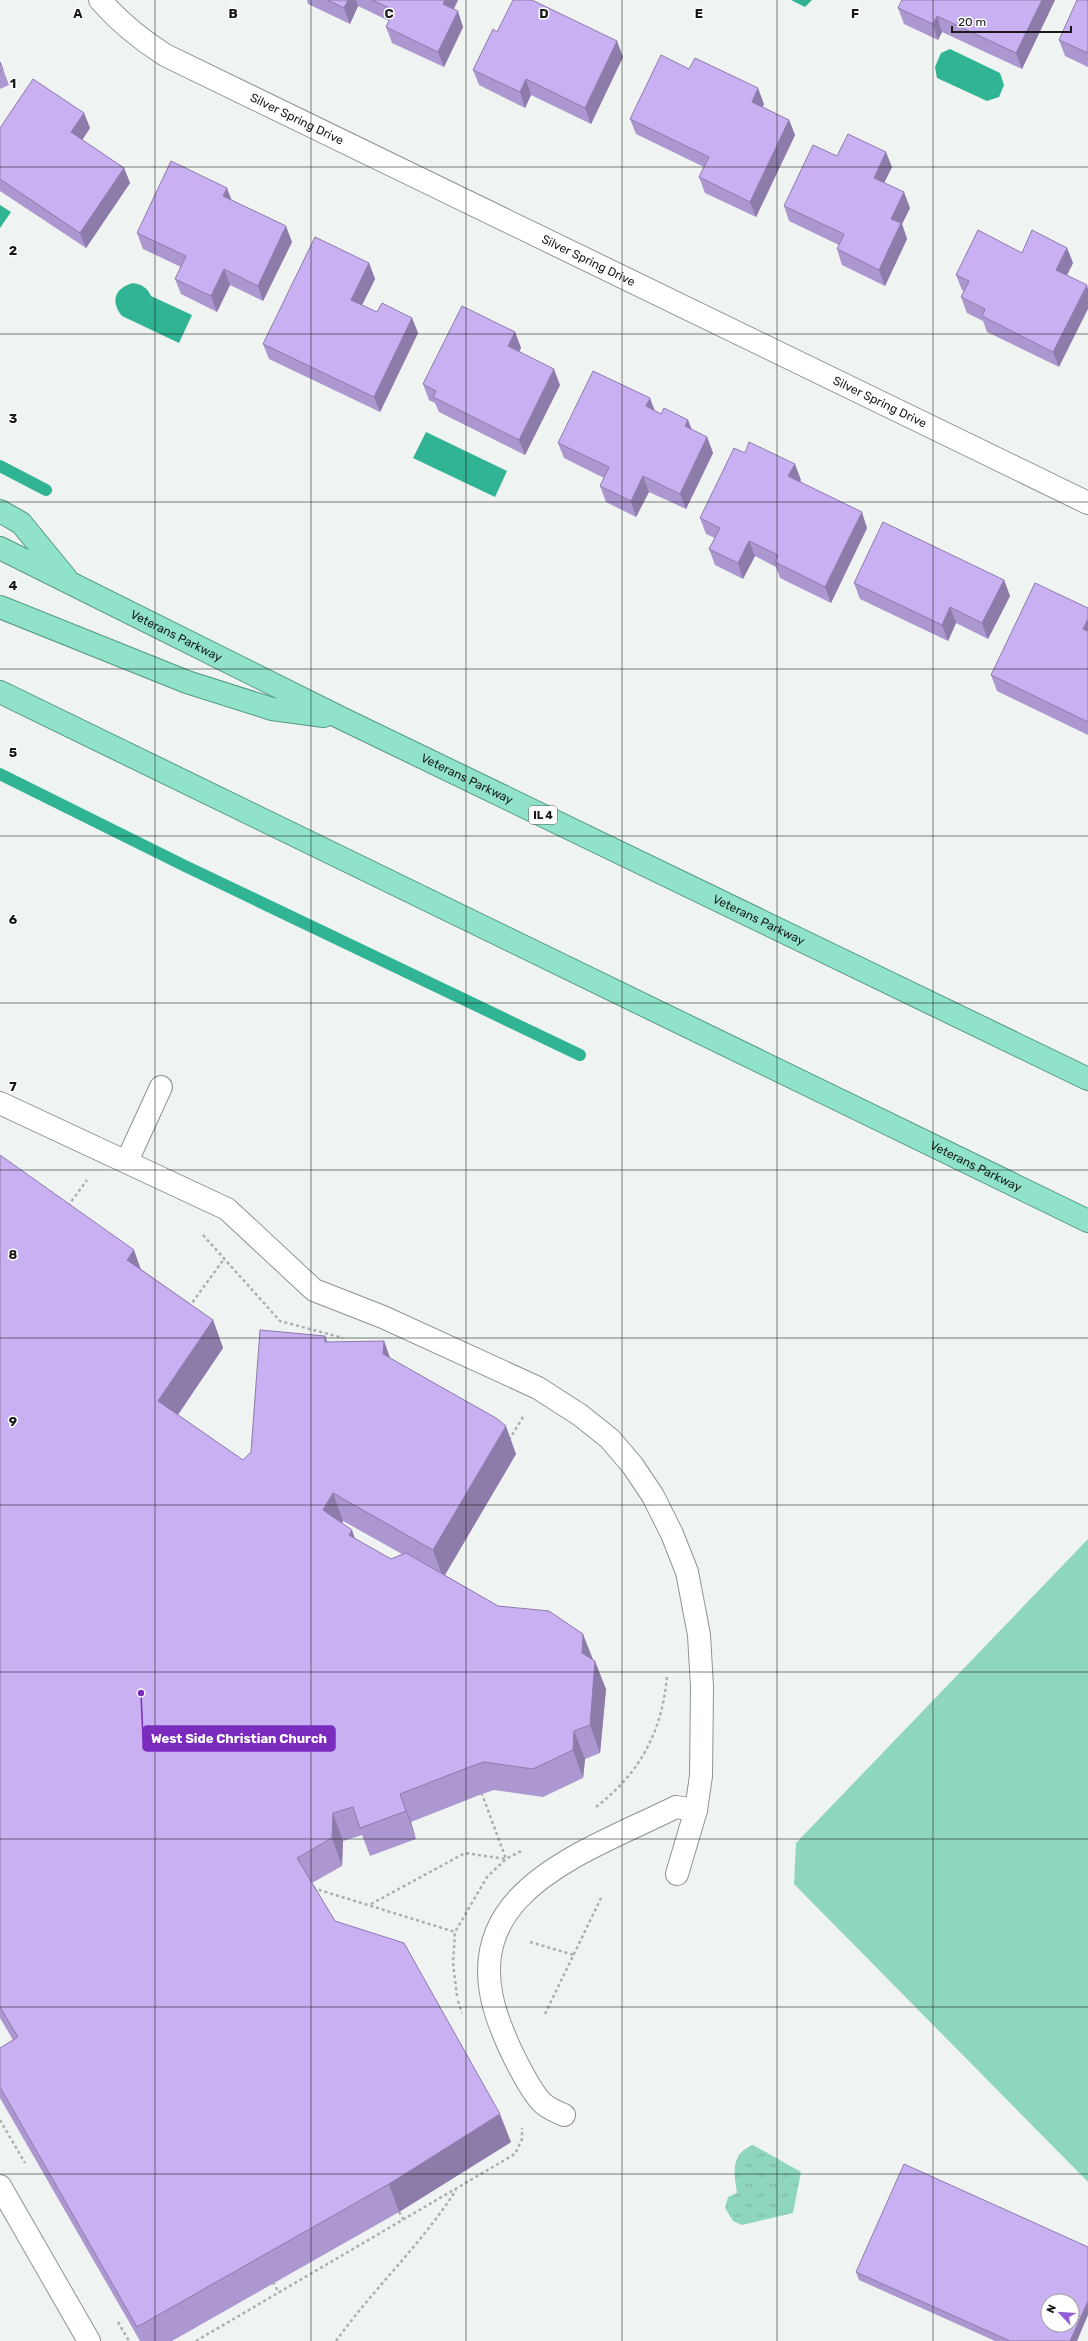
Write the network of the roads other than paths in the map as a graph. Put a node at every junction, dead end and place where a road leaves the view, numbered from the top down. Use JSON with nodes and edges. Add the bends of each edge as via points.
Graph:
{"nodes":[{"id":1,"x":100,"y":0,"type":"edge"},
{"id":2,"x":1088,"y":503,"type":"edge"},
{"id":3,"x":0,"y":511,"type":"edge"},
{"id":4,"x":0,"y":548,"type":"edge"},
{"id":5,"x":72,"y":585,"type":"junction"},
{"id":6,"x":0,"y":607,"type":"edge"},
{"id":7,"x":0,"y":692,"type":"edge"},
{"id":8,"x":341,"y":718,"type":"junction"},
{"id":9,"x":1088,"y":1079,"type":"edge"},
{"id":10,"x":162,"y":1087,"type":"dead end"},
{"id":11,"x":0,"y":1102,"type":"edge"},
{"id":12,"x":127,"y":1161,"type":"junction"},
{"id":13,"x":1088,"y":1221,"type":"edge"},
{"id":14,"x":696,"y":1810,"type":"junction"},
{"id":15,"x":677,"y":1874,"type":"dead end"},
{"id":16,"x":564,"y":2115,"type":"dead end"},
{"id":17,"x":0,"y":2186,"type":"edge"},
{"id":18,"x":89,"y":2341,"type":"edge"}],
"edges":[{"from":1,"to":2,"type":"street","name":"Silver Spring Drive","via":[[138,38],[165,55]]},
{"from":3,"to":5,"type":"highway","via":[[21,523]]},
{"from":4,"to":5,"type":"highway","name":"Veterans Parkway","number":"IL 4"},
{"from":5,"to":8,"type":"highway","name":"Veterans Parkway","number":"IL 4"},
{"from":6,"to":8,"type":"highway","via":[[187,682],[272,709]]},
{"from":7,"to":13,"type":"highway","name":"Veterans Parkway"},
{"from":8,"to":9,"type":"highway","name":"Veterans Parkway","number":"IL 4"},
{"from":10,"to":12,"type":"street"},
{"from":11,"to":12,"type":"street"},
{"from":12,"to":14,"type":"street","via":[[227,1209],[314,1290],[383,1317],[538,1388],[580,1415],[614,1444],[634,1466],[672,1534],[689,1578],[699,1635],[702,1687],[702,1755]]},
{"from":14,"to":15,"type":"street"},
{"from":14,"to":16,"type":"street","via":[[676,1807],[552,1870],[524,1891],[509,1907],[498,1926],[489,1950],[488,1979],[492,2007],[536,2096],[544,2105]]},
{"from":17,"to":18,"type":"street"}]}
